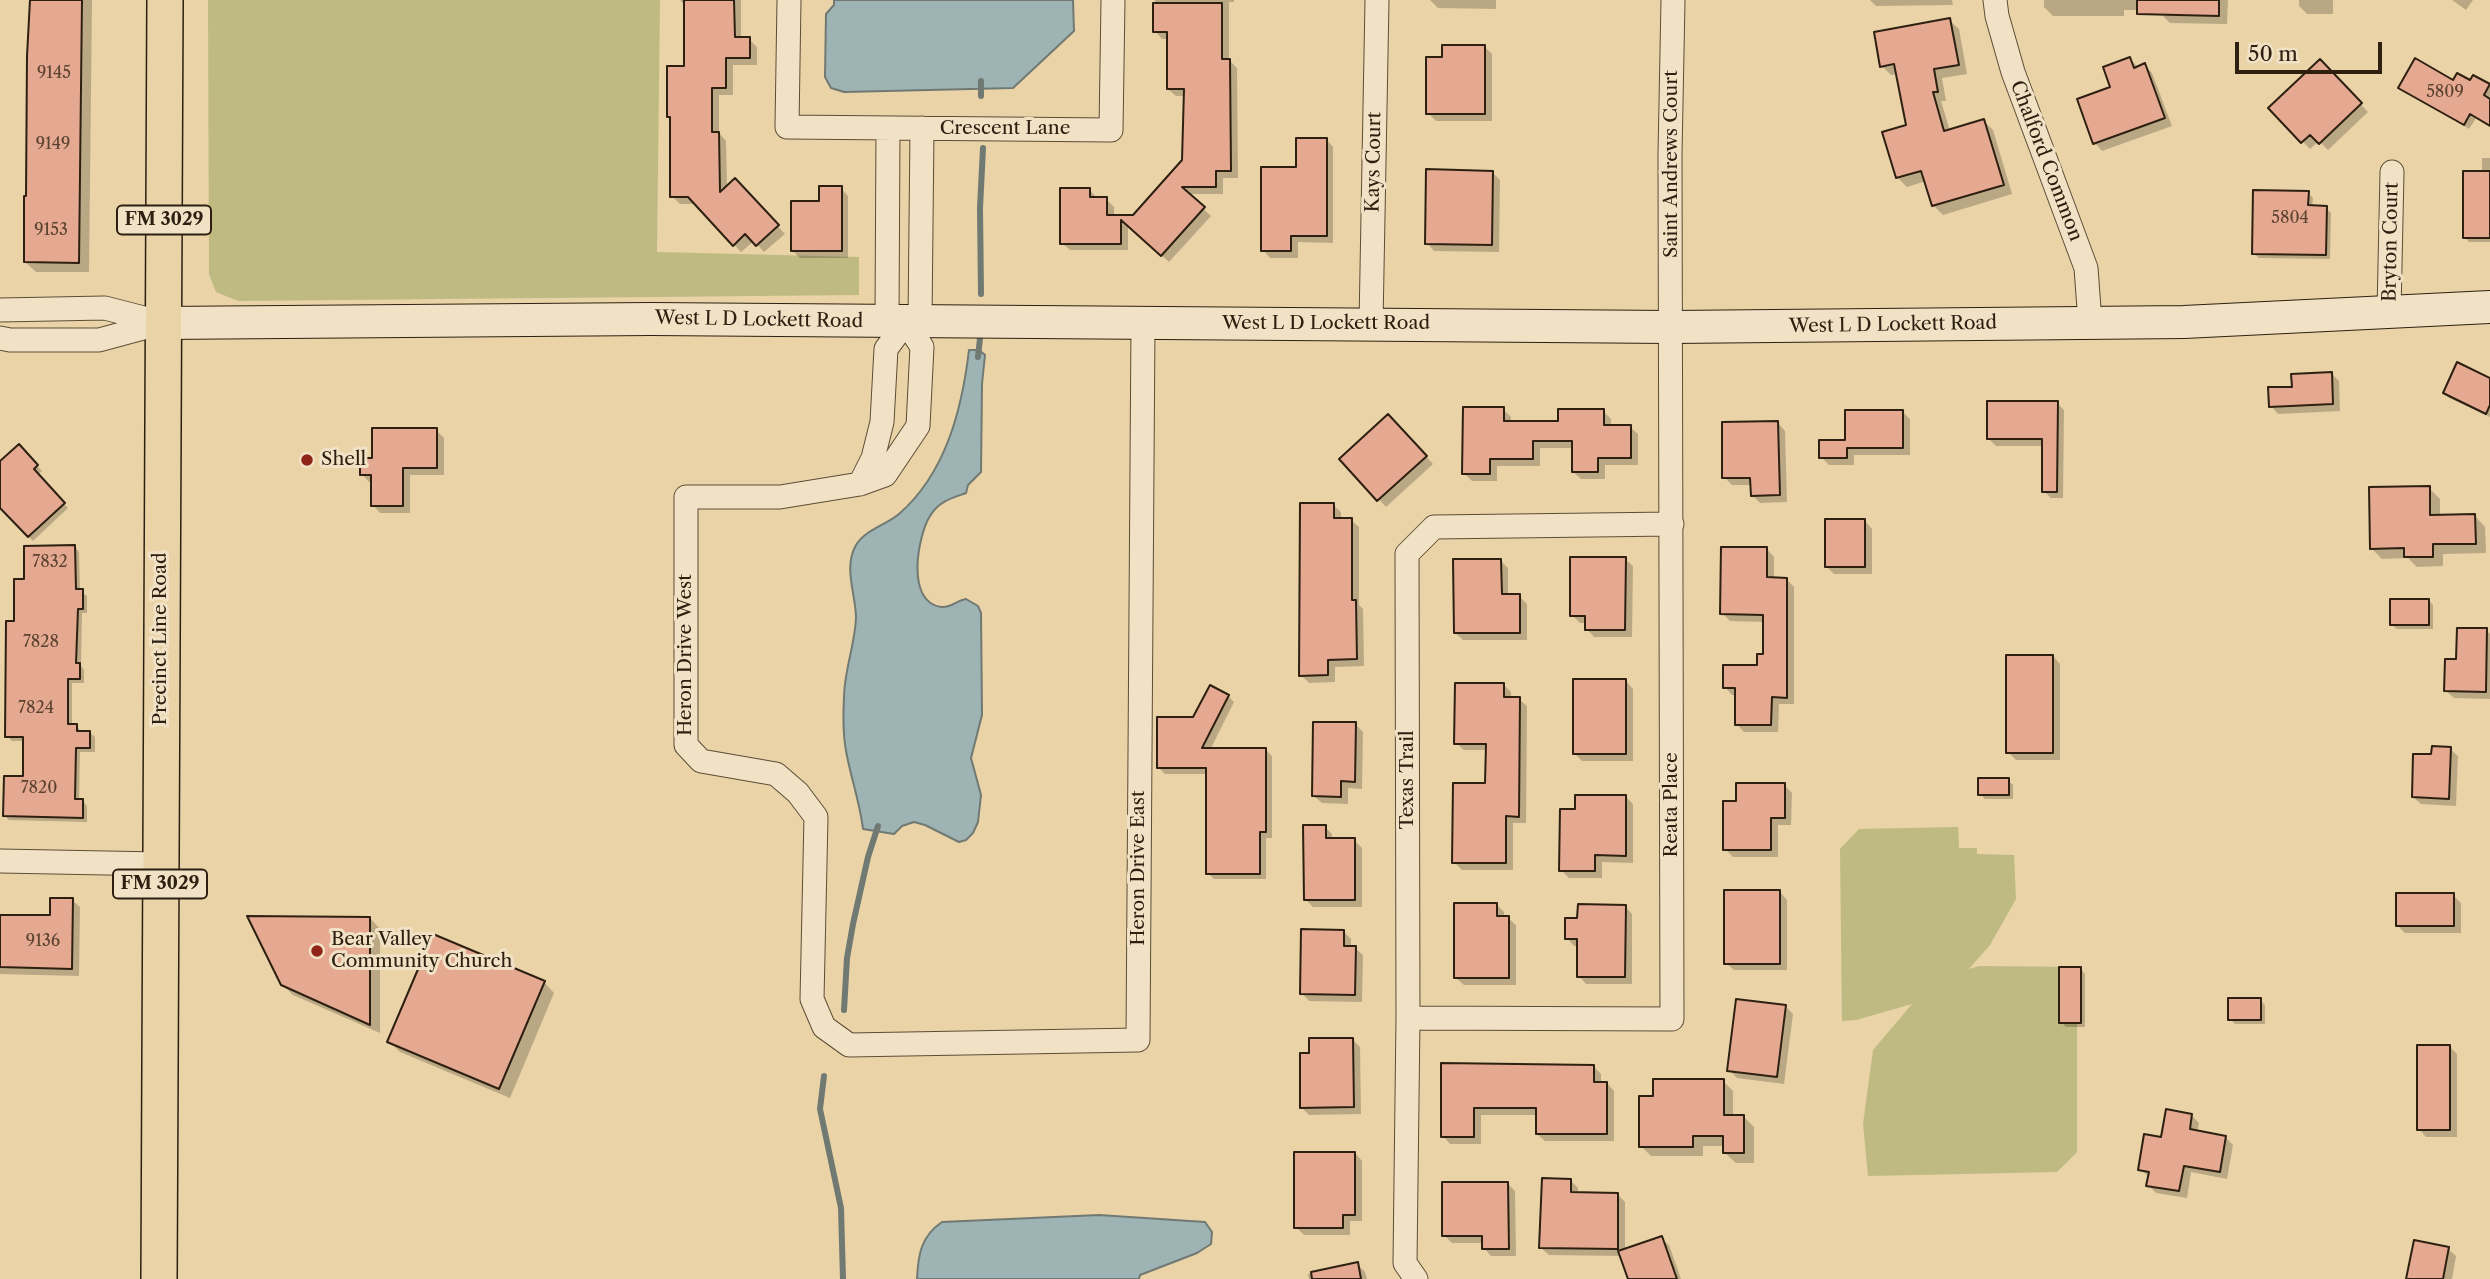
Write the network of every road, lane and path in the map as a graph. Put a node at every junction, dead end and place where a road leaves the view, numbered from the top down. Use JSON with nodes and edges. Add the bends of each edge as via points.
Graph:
{"nodes":[{"id":1,"x":165,"y":0,"type":"edge"},
{"id":2,"x":789,"y":0,"type":"edge"},
{"id":3,"x":1113,"y":0,"type":"edge"},
{"id":4,"x":1377,"y":0,"type":"edge"},
{"id":5,"x":1673,"y":0,"type":"edge"},
{"id":6,"x":1995,"y":0,"type":"edge"},
{"id":7,"x":888,"y":128,"type":"junction"},
{"id":8,"x":922,"y":128,"type":"junction"},
{"id":9,"x":2392,"y":173,"type":"dead end"},
{"id":10,"x":2490,"y":307,"type":"edge"},
{"id":11,"x":0,"y":310,"type":"edge"},
{"id":12,"x":2389,"y":312,"type":"junction"},
{"id":13,"x":904,"y":322,"type":"junction"},
{"id":14,"x":2090,"y":322,"type":"junction"},
{"id":15,"x":162,"y":323,"type":"junction"},
{"id":16,"x":1143,"y":323,"type":"junction"},
{"id":17,"x":1371,"y":324,"type":"junction"},
{"id":18,"x":1672,"y":327,"type":"junction"},
{"id":19,"x":0,"y":338,"type":"edge"},
{"id":20,"x":860,"y":484,"type":"junction"},
{"id":21,"x":1672,"y":524,"type":"junction"},
{"id":22,"x":0,"y":860,"type":"edge"},
{"id":23,"x":160,"y":864,"type":"junction"},
{"id":24,"x":1408,"y":1018,"type":"junction"},
{"id":25,"x":824,"y":1027,"type":"joint"},
{"id":26,"x":159,"y":1279,"type":"edge"},
{"id":27,"x":1416,"y":1279,"type":"edge"}],
"edges":[{"from":1,"to":15,"type":"main road","name":"Precinct Line Road","number":"FM 3029"},
{"from":2,"to":7,"type":"street","via":[[787,127]]},
{"from":3,"to":8,"type":"street","name":"Crescent Lane","via":[[1111,130]]},
{"from":4,"to":17,"type":"street","name":"Kays Court"},
{"from":5,"to":18,"type":"street","name":"Saint Andrews Court"},
{"from":6,"to":14,"type":"street","name":"Chalford Common","via":[[2013,72],[2086,268]]},
{"from":7,"to":8,"type":"street"},
{"from":7,"to":13,"type":"street"},
{"from":8,"to":13,"type":"street","name":"Crescent Lane"},
{"from":9,"to":12,"type":"street","name":"Bryton Court"},
{"from":10,"to":12,"type":"main road","name":"West L D Lockett Road"},
{"from":11,"to":15,"type":"street","via":[[104,308]]},
{"from":12,"to":14,"type":"main road","name":"West L D Lockett Road"},
{"from":13,"to":15,"type":"main road","name":"West L D Lockett Road"},
{"from":13,"to":16,"type":"main road","name":"West L D Lockett Road"},
{"from":13,"to":20,"type":"street","via":[[886,349],[883,422]]},
{"from":13,"to":20,"type":"street","name":"Heron Drive West","via":[[922,347],[918,426],[885,475]]},
{"from":14,"to":18,"type":"main road","name":"West L D Lockett Road"},
{"from":15,"to":19,"type":"street","via":[[99,340]]},
{"from":15,"to":23,"type":"main road","name":"Precinct Line Road","number":"FM 3029"},
{"from":16,"to":17,"type":"main road","name":"West L D Lockett Road"},
{"from":16,"to":25,"type":"street","name":"Heron Drive East","via":[[1138,1040],[849,1045]]},
{"from":17,"to":18,"type":"main road","name":"West L D Lockett Road"},
{"from":18,"to":21,"type":"street","name":"Reata Place"},
{"from":20,"to":25,"type":"street","name":"Heron Drive West","via":[[780,498],[686,497],[686,745],[701,761],[776,774],[816,817],[812,999]]},
{"from":21,"to":24,"type":"street","name":"Texas Trail","via":[[1434,527],[1407,554]]},
{"from":21,"to":24,"type":"street","name":"Reata Place","via":[[1672,1019]]},
{"from":22,"to":23,"type":"street"},
{"from":23,"to":26,"type":"main road","name":"Precinct Line Road","number":"FM 3029"},
{"from":24,"to":27,"type":"street","name":"Texas Trail","via":[[1405,1263]]}]}
